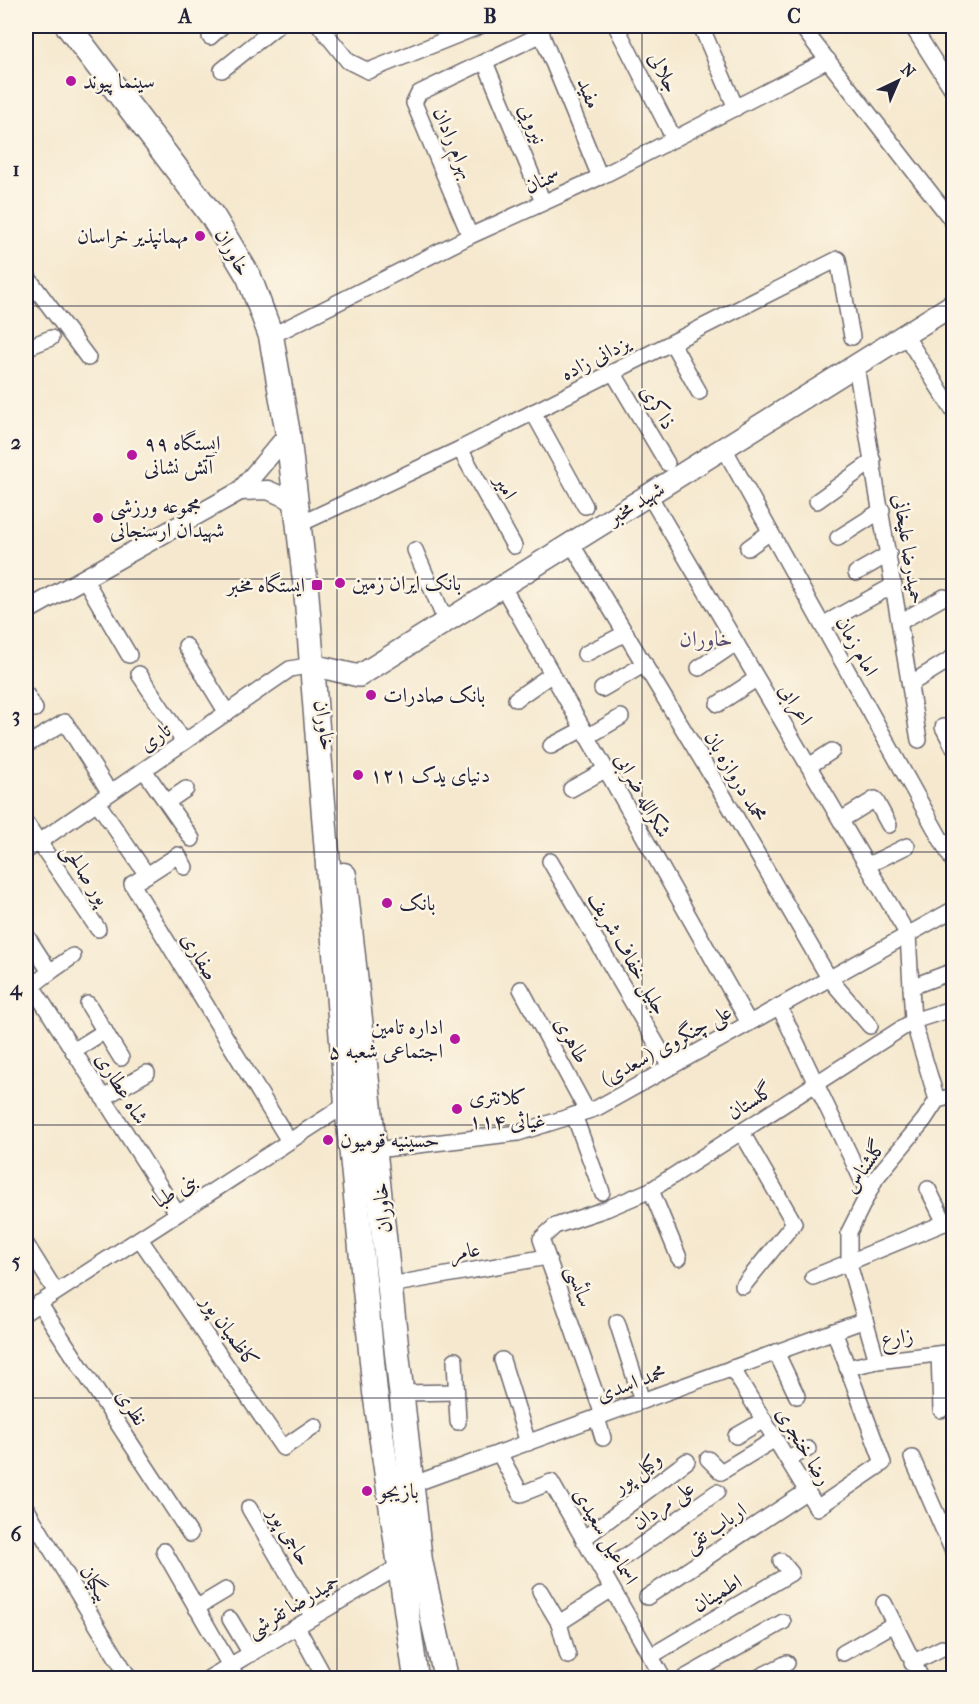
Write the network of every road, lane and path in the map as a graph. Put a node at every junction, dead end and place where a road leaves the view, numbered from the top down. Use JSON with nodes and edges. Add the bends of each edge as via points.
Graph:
{"nodes":[{"id":1,"x":68,"y":26,"type":"edge"},
{"id":2,"x":222,"y":26,"type":"edge"},
{"id":3,"x":277,"y":26,"type":"edge"},
{"id":4,"x":320,"y":26,"type":"edge"},
{"id":5,"x":480,"y":26,"type":"edge"},
{"id":6,"x":616,"y":26,"type":"edge"},
{"id":7,"x":702,"y":26,"type":"edge"},
{"id":8,"x":801,"y":26,"type":"edge"},
{"id":9,"x":912,"y":26,"type":"edge"},
{"id":10,"x":449,"y":29,"type":"edge"},
{"id":11,"x":540,"y":30,"type":"edge"},
{"id":12,"x":210,"y":37,"type":"dead end"},
{"id":13,"x":828,"y":60,"type":"junction"},
{"id":14,"x":485,"y":62,"type":"junction"},
{"id":15,"x":222,"y":70,"type":"dead end"},
{"id":16,"x":954,"y":92,"type":"edge"},
{"id":17,"x":736,"y":108,"type":"junction"},
{"id":18,"x":674,"y":139,"type":"junction"},
{"id":19,"x":600,"y":177,"type":"junction"},
{"id":20,"x":543,"y":202,"type":"junction"},
{"id":21,"x":954,"y":223,"type":"edge"},
{"id":22,"x":470,"y":236,"type":"junction"},
{"id":23,"x":26,"y":275,"type":"edge"},
{"id":24,"x":954,"y":304,"type":"edge"},
{"id":25,"x":904,"y":335,"type":"junction"},
{"id":26,"x":271,"y":336,"type":"junction"},
{"id":27,"x":852,"y":337,"type":"dead end"},
{"id":28,"x":51,"y":338,"type":"dead end"},
{"id":29,"x":672,"y":343,"type":"junction"},
{"id":30,"x":26,"y":348,"type":"edge"},
{"id":31,"x":88,"y":358,"type":"dead end"},
{"id":32,"x":856,"y":366,"type":"junction"},
{"id":33,"x":613,"y":372,"type":"junction"},
{"id":34,"x":699,"y":392,"type":"dead end"},
{"id":35,"x":533,"y":412,"type":"junction"},
{"id":36,"x":954,"y":412,"type":"edge"},
{"id":37,"x":288,"y":434,"type":"junction"},
{"id":38,"x":723,"y":448,"type":"junction"},
{"id":39,"x":460,"y":449,"type":"junction"},
{"id":40,"x":873,"y":461,"type":"junction"},
{"id":41,"x":667,"y":463,"type":"dead end"},
{"id":42,"x":240,"y":491,"type":"junction"},
{"id":43,"x":649,"y":495,"type":"junction"},
{"id":44,"x":817,"y":501,"type":"dead end"},
{"id":45,"x":585,"y":506,"type":"dead end"},
{"id":46,"x":882,"y":510,"type":"junction"},
{"id":47,"x":297,"y":514,"type":"junction"},
{"id":48,"x":770,"y":532,"type":"junction"},
{"id":49,"x":838,"y":538,"type":"dead end"},
{"id":50,"x":571,"y":543,"type":"junction"},
{"id":51,"x":514,"y":546,"type":"dead end"},
{"id":52,"x":748,"y":548,"type":"dead end"},
{"id":53,"x":415,"y":550,"type":"dead end"},
{"id":54,"x":889,"y":554,"type":"junction"},
{"id":55,"x":856,"y":573,"type":"dead end"},
{"id":56,"x":84,"y":578,"type":"junction"},
{"id":57,"x":894,"y":585,"type":"junction"},
{"id":58,"x":502,"y":587,"type":"junction"},
{"id":59,"x":944,"y":597,"type":"dead end"},
{"id":60,"x":26,"y":610,"type":"edge"},
{"id":61,"x":446,"y":622,"type":"junction"},
{"id":62,"x":900,"y":622,"type":"junction"},
{"id":63,"x":822,"y":625,"type":"junction"},
{"id":64,"x":626,"y":633,"type":"junction"},
{"id":65,"x":736,"y":643,"type":"junction"},
{"id":66,"x":186,"y":646,"type":"dead end"},
{"id":67,"x":585,"y":654,"type":"dead end"},
{"id":68,"x":129,"y":655,"type":"dead end"},
{"id":69,"x":954,"y":657,"type":"edge"},
{"id":70,"x":645,"y":664,"type":"junction"},
{"id":71,"x":312,"y":665,"type":"junction"},
{"id":72,"x":699,"y":668,"type":"dead end"},
{"id":73,"x":139,"y":674,"type":"dead end"},
{"id":74,"x":552,"y":675,"type":"junction"},
{"id":75,"x":756,"y":679,"type":"junction"},
{"id":76,"x":910,"y":684,"type":"junction"},
{"id":77,"x":602,"y":689,"type":"dead end"},
{"id":78,"x":26,"y":694,"type":"edge"},
{"id":79,"x":516,"y":699,"type":"dead end"},
{"id":80,"x":717,"y":704,"type":"dead end"},
{"id":81,"x":34,"y":709,"type":"dead end"},
{"id":82,"x":227,"y":712,"type":"junction"},
{"id":83,"x":621,"y":717,"type":"dead end"},
{"id":84,"x":943,"y":727,"type":"dead end"},
{"id":85,"x":585,"y":733,"type":"junction"},
{"id":86,"x":919,"y":740,"type":"dead end"},
{"id":87,"x":184,"y":742,"type":"junction"},
{"id":88,"x":28,"y":744,"type":"dead end"},
{"id":89,"x":550,"y":746,"type":"dead end"},
{"id":90,"x":954,"y":748,"type":"edge"},
{"id":91,"x":832,"y":751,"type":"dead end"},
{"id":92,"x":809,"y":766,"type":"junction"},
{"id":93,"x":144,"y":770,"type":"junction"},
{"id":94,"x":605,"y":770,"type":"junction"},
{"id":95,"x":186,"y":789,"type":"dead end"},
{"id":96,"x":571,"y":789,"type":"dead end"},
{"id":97,"x":110,"y":793,"type":"junction"},
{"id":98,"x":97,"y":802,"type":"junction"},
{"id":99,"x":166,"y":802,"type":"junction"},
{"id":100,"x":841,"y":820,"type":"junction"},
{"id":101,"x":26,"y":823,"type":"edge"},
{"id":102,"x":889,"y":825,"type":"dead end"},
{"id":103,"x":192,"y":839,"type":"dead end"},
{"id":104,"x":39,"y":842,"type":"junction"},
{"id":105,"x":907,"y":846,"type":"dead end"},
{"id":106,"x":26,"y":851,"type":"edge"},
{"id":107,"x":550,"y":861,"type":"dead end"},
{"id":108,"x":954,"y":863,"type":"edge"},
{"id":109,"x":868,"y":865,"type":"junction"},
{"id":110,"x":185,"y":867,"type":"dead end"},
{"id":111,"x":147,"y":874,"type":"junction"},
{"id":112,"x":954,"y":909,"type":"edge"},
{"id":113,"x":98,"y":929,"type":"dead end"},
{"id":114,"x":908,"y":934,"type":"junction"},
{"id":115,"x":26,"y":935,"type":"edge"},
{"id":116,"x":73,"y":956,"type":"dead end"},
{"id":117,"x":50,"y":972,"type":"junction"},
{"id":118,"x":948,"y":973,"type":"dead end"},
{"id":119,"x":830,"y":978,"type":"junction"},
{"id":120,"x":911,"y":987,"type":"junction"},
{"id":121,"x":521,"y":989,"type":"dead end"},
{"id":122,"x":88,"y":1004,"type":"dead end"},
{"id":123,"x":779,"y":1006,"type":"junction"},
{"id":124,"x":954,"y":1008,"type":"edge"},
{"id":125,"x":913,"y":1021,"type":"junction"},
{"id":126,"x":748,"y":1023,"type":"junction"},
{"id":127,"x":870,"y":1026,"type":"dead end"},
{"id":128,"x":105,"y":1031,"type":"junction"},
{"id":129,"x":73,"y":1051,"type":"junction"},
{"id":130,"x":121,"y":1059,"type":"dead end"},
{"id":131,"x":670,"y":1067,"type":"junction"},
{"id":132,"x":147,"y":1073,"type":"dead end"},
{"id":133,"x":817,"y":1083,"type":"junction"},
{"id":134,"x":954,"y":1096,"type":"edge"},
{"id":135,"x":104,"y":1098,"type":"junction"},
{"id":136,"x":937,"y":1100,"type":"junction"},
{"id":137,"x":347,"y":1104,"type":"junction"},
{"id":138,"x":580,"y":1113,"type":"junction"},
{"id":139,"x":741,"y":1131,"type":"junction"},
{"id":140,"x":289,"y":1141,"type":"junction"},
{"id":141,"x":376,"y":1150,"type":"junction"},
{"id":142,"x":928,"y":1189,"type":"dead end"},
{"id":143,"x":651,"y":1190,"type":"junction"},
{"id":144,"x":602,"y":1192,"type":"dead end"},
{"id":145,"x":868,"y":1193,"type":"junction"},
{"id":146,"x":606,"y":1209,"type":"joint"},
{"id":147,"x":177,"y":1213,"type":"junction"},
{"id":148,"x":949,"y":1221,"type":"edge"},
{"id":149,"x":140,"y":1239,"type":"junction"},
{"id":150,"x":26,"y":1244,"type":"edge"},
{"id":151,"x":548,"y":1257,"type":"junction"},
{"id":152,"x":679,"y":1258,"type":"dead end"},
{"id":153,"x":849,"y":1264,"type":"junction"},
{"id":154,"x":813,"y":1277,"type":"dead end"},
{"id":155,"x":390,"y":1285,"type":"junction"},
{"id":156,"x":743,"y":1286,"type":"dead end"},
{"id":157,"x":56,"y":1292,"type":"junction"},
{"id":158,"x":32,"y":1308,"type":"edge"},
{"id":159,"x":865,"y":1320,"type":"junction"},
{"id":160,"x":617,"y":1322,"type":"dead end"},
{"id":161,"x":834,"y":1331,"type":"junction"},
{"id":162,"x":776,"y":1352,"type":"junction"},
{"id":163,"x":946,"y":1353,"type":"edge"},
{"id":164,"x":455,"y":1360,"type":"dead end"},
{"id":165,"x":502,"y":1360,"type":"dead end"},
{"id":166,"x":877,"y":1360,"type":"junction"},
{"id":167,"x":732,"y":1368,"type":"junction"},
{"id":168,"x":847,"y":1368,"type":"junction"},
{"id":169,"x":402,"y":1392,"type":"junction"},
{"id":170,"x":456,"y":1392,"type":"junction"},
{"id":171,"x":797,"y":1396,"type":"dead end"},
{"id":172,"x":642,"y":1401,"type":"junction"},
{"id":173,"x":941,"y":1410,"type":"dead end"},
{"id":174,"x":600,"y":1416,"type":"junction"},
{"id":175,"x":764,"y":1420,"type":"junction"},
{"id":176,"x":458,"y":1422,"type":"dead end"},
{"id":177,"x":315,"y":1426,"type":"dead end"},
{"id":178,"x":736,"y":1436,"type":"dead end"},
{"id":179,"x":603,"y":1438,"type":"dead end"},
{"id":180,"x":775,"y":1439,"type":"junction"},
{"id":181,"x":528,"y":1443,"type":"junction"},
{"id":182,"x":808,"y":1449,"type":"dead end"},
{"id":183,"x":499,"y":1453,"type":"junction"},
{"id":184,"x":912,"y":1458,"type":"dead end"},
{"id":185,"x":708,"y":1459,"type":"dead end"},
{"id":186,"x":788,"y":1459,"type":"junction"},
{"id":187,"x":687,"y":1461,"type":"dead end"},
{"id":188,"x":411,"y":1485,"type":"junction"},
{"id":189,"x":807,"y":1491,"type":"junction"},
{"id":190,"x":717,"y":1492,"type":"dead end"},
{"id":191,"x":26,"y":1508,"type":"edge"},
{"id":192,"x":249,"y":1508,"type":"dead end"},
{"id":193,"x":190,"y":1534,"type":"dead end"},
{"id":194,"x":583,"y":1539,"type":"junction"},
{"id":195,"x":164,"y":1551,"type":"dead end"},
{"id":196,"x":954,"y":1554,"type":"edge"},
{"id":197,"x":782,"y":1561,"type":"dead end"},
{"id":198,"x":398,"y":1567,"type":"junction"},
{"id":199,"x":603,"y":1572,"type":"junction"},
{"id":200,"x":612,"y":1589,"type":"junction"},
{"id":201,"x":226,"y":1590,"type":"dead end"},
{"id":202,"x":540,"y":1592,"type":"dead end"},
{"id":203,"x":647,"y":1598,"type":"dead end"},
{"id":204,"x":884,"y":1603,"type":"dead end"},
{"id":205,"x":195,"y":1608,"type":"junction"},
{"id":206,"x":314,"y":1617,"type":"junction"},
{"id":207,"x":230,"y":1618,"type":"dead end"},
{"id":208,"x":783,"y":1622,"type":"dead end"},
{"id":209,"x":559,"y":1623,"type":"junction"},
{"id":210,"x":894,"y":1624,"type":"junction"},
{"id":211,"x":297,"y":1627,"type":"junction"},
{"id":212,"x":942,"y":1648,"type":"dead end"},
{"id":213,"x":843,"y":1653,"type":"dead end"},
{"id":214,"x":251,"y":1654,"type":"junction"},
{"id":215,"x":568,"y":1656,"type":"dead end"},
{"id":216,"x":651,"y":1656,"type":"junction"},
{"id":217,"x":787,"y":1663,"type":"dead end"},
{"id":218,"x":912,"y":1663,"type":"junction"},
{"id":219,"x":234,"y":1672,"type":"edge"},
{"id":220,"x":763,"y":1677,"type":"edge"},
{"id":221,"x":129,"y":1678,"type":"edge"},
{"id":222,"x":209,"y":1678,"type":"edge"},
{"id":223,"x":325,"y":1678,"type":"edge"},
{"id":224,"x":416,"y":1678,"type":"edge"},
{"id":225,"x":446,"y":1678,"type":"edge"},
{"id":226,"x":663,"y":1678,"type":"edge"},
{"id":227,"x":684,"y":1678,"type":"edge"},
{"id":228,"x":921,"y":1678,"type":"edge"}],
"edges":[{"from":1,"to":26,"type":"main road","name":"خاوران","via":[[213,218],[249,277]]},
{"from":2,"to":12,"type":"street"},
{"from":3,"to":15,"type":"street"},
{"from":4,"to":10,"type":"street","via":[[348,61],[368,71]]},
{"from":5,"to":10,"type":"street"},
{"from":6,"to":18,"type":"street","name":"جلالی"},
{"from":7,"to":17,"type":"street"},
{"from":8,"to":13,"type":"street"},
{"from":9,"to":16,"type":"street"},
{"from":11,"to":14,"type":"street","name":"بهرام رادان"},
{"from":11,"to":19,"type":"street","name":"مفید"},
{"from":13,"to":17,"type":"street","name":"سمنان"},
{"from":13,"to":21,"type":"street"},
{"from":14,"to":20,"type":"street","name":"نیرویی"},
{"from":14,"to":22,"type":"street","name":"بهرام رادان","via":[[419,93],[414,103]]},
{"from":17,"to":18,"type":"street","name":"سمنان"},
{"from":18,"to":19,"type":"street","name":"سمنان"},
{"from":19,"to":20,"type":"street","name":"سمنان"},
{"from":20,"to":22,"type":"street","name":"سمنان"},
{"from":22,"to":26,"type":"street","name":"سمنان"},
{"from":23,"to":31,"type":"street"},
{"from":24,"to":25,"type":"main road","name":"شهید مخبر"},
{"from":25,"to":32,"type":"main road","name":"شهید مخبر"},
{"from":25,"to":36,"type":"street"},
{"from":26,"to":37,"type":"main road","name":"خاوران"},
{"from":27,"to":29,"type":"street","name":"یزدانی زاده","via":[[838,259]]},
{"from":28,"to":30,"type":"street"},
{"from":29,"to":33,"type":"street","name":"یزدانی زاده"},
{"from":29,"to":34,"type":"street"},
{"from":32,"to":38,"type":"main road","name":"شهید مخبر"},
{"from":32,"to":40,"type":"street","name":"حمیدرضا علیخانی"},
{"from":33,"to":35,"type":"street","name":"یزدانی زاده"},
{"from":33,"to":41,"type":"street","name":"ذاکری"},
{"from":35,"to":39,"type":"street","name":"یزدانی زاده"},
{"from":35,"to":45,"type":"street"},
{"from":37,"to":42,"type":"street"},
{"from":37,"to":47,"type":"main road","name":"خاوران"},
{"from":38,"to":43,"type":"main road","name":"شهید مخبر"},
{"from":38,"to":48,"type":"street","name":"امام زمان"},
{"from":39,"to":47,"type":"street","name":"یزدانی زاده"},
{"from":39,"to":51,"type":"street","name":"امیر"},
{"from":40,"to":44,"type":"street"},
{"from":40,"to":46,"type":"street","name":"حمیدرضا علیخانی"},
{"from":42,"to":47,"type":"street","via":[[268,490]]},
{"from":42,"to":56,"type":"street"},
{"from":43,"to":50,"type":"main road","name":"شهید مخبر"},
{"from":43,"to":65,"type":"street","name":"اعرابی"},
{"from":46,"to":49,"type":"street"},
{"from":46,"to":54,"type":"street","name":"حمیدرضا علیخانی"},
{"from":47,"to":71,"type":"main road","name":"خاوران"},
{"from":48,"to":52,"type":"street"},
{"from":48,"to":63,"type":"street","name":"امام زمان"},
{"from":50,"to":58,"type":"main road","name":"شهید مخبر"},
{"from":50,"to":64,"type":"street","name":"محمد دروازه بان"},
{"from":53,"to":61,"type":"street"},
{"from":54,"to":55,"type":"street"},
{"from":54,"to":57,"type":"street","name":"حمیدرضا علیخانی"},
{"from":56,"to":60,"type":"street"},
{"from":56,"to":68,"type":"street"},
{"from":57,"to":62,"type":"street","name":"حمیدرضا علیخانی"},
{"from":57,"to":63,"type":"street"},
{"from":58,"to":61,"type":"main road","name":"شهید مخبر"},
{"from":58,"to":74,"type":"street","name":"شکرالله ضرابی"},
{"from":59,"to":62,"type":"street"},
{"from":61,"to":71,"type":"main road","name":"شهید مخبر","via":[[359,676]]},
{"from":62,"to":76,"type":"street","name":"حمیدرضا علیخانی"},
{"from":63,"to":108,"type":"street","name":"امام زمان"},
{"from":64,"to":67,"type":"street"},
{"from":64,"to":70,"type":"street","name":"محمد دروازه بان"},
{"from":65,"to":72,"type":"street"},
{"from":65,"to":75,"type":"street","name":"اعرابی"},
{"from":66,"to":82,"type":"street"},
{"from":69,"to":76,"type":"street"},
{"from":70,"to":77,"type":"street"},
{"from":70,"to":119,"type":"street","name":"محمد دروازه بان"},
{"from":71,"to":82,"type":"street","name":"تاری","via":[[290,669]]},
{"from":71,"to":137,"type":"main road","name":"خاوران"},
{"from":71,"to":141,"type":"main road","name":"خاوران","via":[[324,703]]},
{"from":73,"to":87,"type":"street"},
{"from":74,"to":79,"type":"street"},
{"from":74,"to":85,"type":"street","name":"شکرالله ضرابی"},
{"from":75,"to":80,"type":"street"},
{"from":75,"to":92,"type":"street","name":"اعرابی"},
{"from":76,"to":86,"type":"street","name":"حمیدرضا علیخانی"},
{"from":78,"to":81,"type":"street"},
{"from":82,"to":87,"type":"street","name":"تاری"},
{"from":83,"to":85,"type":"street"},
{"from":84,"to":90,"type":"street"},
{"from":85,"to":89,"type":"street"},
{"from":85,"to":94,"type":"street","name":"شکرالله ضرابی"},
{"from":87,"to":93,"type":"street","name":"تاری"},
{"from":88,"to":97,"type":"street","via":[[65,722]]},
{"from":91,"to":92,"type":"street"},
{"from":92,"to":100,"type":"street","name":"اعرابی"},
{"from":93,"to":97,"type":"street","name":"تاری"},
{"from":93,"to":99,"type":"street"},
{"from":94,"to":96,"type":"street"},
{"from":94,"to":126,"type":"street","name":"شکرالله ضرابی"},
{"from":95,"to":99,"type":"street"},
{"from":97,"to":98,"type":"street","name":"تاری"},
{"from":98,"to":104,"type":"street","name":"تاری"},
{"from":98,"to":111,"type":"street"},
{"from":99,"to":103,"type":"street"},
{"from":100,"to":102,"type":"street","via":[[875,799]]},
{"from":100,"to":109,"type":"street","name":"اعرابی"},
{"from":101,"to":104,"type":"street","name":"پور صالحی"},
{"from":104,"to":106,"type":"street","name":"تاری"},
{"from":104,"to":113,"type":"street","name":"پور صالحی"},
{"from":105,"to":109,"type":"street"},
{"from":107,"to":131,"type":"street","name":"جلیل خفاف شریف"},
{"from":109,"to":114,"type":"street","name":"اعرابی"},
{"from":110,"to":111,"type":"street","via":[[178,855]]},
{"from":111,"to":140,"type":"street","name":"صفاری","via":[[132,884]]},
{"from":112,"to":114,"type":"street","name":"علی چنگروی (سعدی)"},
{"from":114,"to":119,"type":"street","name":"علی چنگروی (سعدی)"},
{"from":114,"to":120,"type":"street"},
{"from":115,"to":117,"type":"street"},
{"from":116,"to":117,"type":"street"},
{"from":117,"to":129,"type":"street","name":"شاه عطاری","via":[[32,986]]},
{"from":118,"to":120,"type":"street"},
{"from":119,"to":123,"type":"street","name":"علی چنگروی (سعدی)"},
{"from":119,"to":127,"type":"street","name":"محمد دروازه بان"},
{"from":120,"to":125,"type":"street"},
{"from":121,"to":138,"type":"street","name":"طاهری"},
{"from":122,"to":128,"type":"street"},
{"from":123,"to":126,"type":"street","name":"علی چنگروی (سعدی)"},
{"from":123,"to":133,"type":"street"},
{"from":124,"to":125,"type":"street","name":"گلستان"},
{"from":125,"to":133,"type":"street","name":"گلستان"},
{"from":125,"to":136,"type":"street"},
{"from":126,"to":131,"type":"street","name":"علی چنگروی (سعدی)"},
{"from":128,"to":129,"type":"street"},
{"from":128,"to":130,"type":"street"},
{"from":129,"to":135,"type":"street","name":"شاه عطاری"},
{"from":131,"to":138,"type":"street","name":"علی چنگروی (سعدی)"},
{"from":132,"to":135,"type":"street"},
{"from":133,"to":139,"type":"street","name":"گلستان"},
{"from":133,"to":145,"type":"street"},
{"from":134,"to":136,"type":"street"},
{"from":135,"to":147,"type":"street","name":"شاه عطاری"},
{"from":136,"to":145,"type":"street","name":"گلشناس"},
{"from":137,"to":140,"type":"street","name":"بنی طبا"},
{"from":137,"to":198,"type":"main road","name":"خاوران","via":[[375,1392]]},
{"from":138,"to":141,"type":"street","name":"علی چنگروی (سعدی)","via":[[518,1133]]},
{"from":138,"to":144,"type":"street","name":"طاهری"},
{"from":139,"to":143,"type":"street","name":"گلستان"},
{"from":139,"to":156,"type":"street","via":[[794,1223]]},
{"from":140,"to":147,"type":"street","name":"بنی طبا"},
{"from":141,"to":155,"type":"main road","name":"خاوران"},
{"from":142,"to":148,"type":"street"},
{"from":143,"to":146,"type":"street","name":"گلستان"},
{"from":143,"to":152,"type":"street"},
{"from":145,"to":153,"type":"street","name":"گلشناس","via":[[849,1232]]},
{"from":146,"to":151,"type":"street","name":"سائسی","via":[[555,1226],[541,1239]]},
{"from":147,"to":149,"type":"street","name":"بنی طبا"},
{"from":148,"to":153,"type":"street"},
{"from":149,"to":157,"type":"street","name":"بنی طبا"},
{"from":149,"to":177,"type":"street","name":"کاظمیان پور","via":[[283,1448]]},
{"from":150,"to":157,"type":"street"},
{"from":151,"to":155,"type":"street","name":"عامر"},
{"from":151,"to":174,"type":"street","name":"سائسی"},
{"from":153,"to":154,"type":"street"},
{"from":153,"to":159,"type":"street","name":"گلشناس"},
{"from":155,"to":169,"type":"main road","name":"خاوران"},
{"from":157,"to":158,"type":"street","name":"بنی طبا"},
{"from":158,"to":193,"type":"street","name":"نظری"},
{"from":159,"to":161,"type":"street","name":"محمد اسدی"},
{"from":159,"to":166,"type":"street","name":"گلشناس"},
{"from":160,"to":172,"type":"street"},
{"from":161,"to":162,"type":"street","name":"محمد اسدی"},
{"from":161,"to":168,"type":"street"},
{"from":162,"to":167,"type":"street","name":"محمد اسدی"},
{"from":162,"to":171,"type":"street"},
{"from":163,"to":166,"type":"street","name":"زارع"},
{"from":163,"to":173,"type":"street"},
{"from":164,"to":170,"type":"street"},
{"from":165,"to":181,"type":"street"},
{"from":166,"to":168,"type":"street","name":"زارع"},
{"from":167,"to":172,"type":"street","name":"محمد اسدی"},
{"from":167,"to":175,"type":"street","name":"رضا خنجری"},
{"from":168,"to":189,"type":"street","name":"رضا خنجری","via":[[883,1462],[817,1508]]},
{"from":169,"to":170,"type":"street"},
{"from":169,"to":188,"type":"main road","name":"خاوران"},
{"from":170,"to":176,"type":"street"},
{"from":172,"to":174,"type":"street","name":"محمد اسدی"},
{"from":174,"to":179,"type":"street","name":"سائسی"},
{"from":174,"to":181,"type":"street","name":"محمد اسدی"},
{"from":175,"to":178,"type":"street"},
{"from":175,"to":180,"type":"street","name":"رضا خنجری"},
{"from":180,"to":185,"type":"street","via":[[721,1472]]},
{"from":180,"to":186,"type":"street","name":"رضا خنجری"},
{"from":181,"to":183,"type":"street","name":"محمد اسدی"},
{"from":182,"to":186,"type":"street"},
{"from":183,"to":188,"type":"street","name":"محمد اسدی"},
{"from":183,"to":194,"type":"street","name":"اسماعیل سعیدی","via":[[521,1494],[551,1482]]},
{"from":184,"to":196,"type":"street"},
{"from":186,"to":189,"type":"street","name":"رضا خنجری"},
{"from":187,"to":194,"type":"street","name":"وکیل پور"},
{"from":188,"to":225,"type":"main road","name":"خاوران","via":[[420,1561]]},
{"from":189,"to":203,"type":"street","name":"ارباب تقی"},
{"from":190,"to":199,"type":"street","name":"علی مردان"},
{"from":191,"to":221,"type":"street","name":"بیگیان"},
{"from":192,"to":206,"type":"street","name":"حاجی پور"},
{"from":194,"to":199,"type":"street","name":"اسماعیل سعیدی"},
{"from":195,"to":205,"type":"street"},
{"from":197,"to":216,"type":"street","name":"اطمینان","via":[[791,1573]]},
{"from":198,"to":206,"type":"street","name":"حمیدرضا تفرشی"},
{"from":198,"to":224,"type":"main road","name":"خاوران"},
{"from":199,"to":200,"type":"street","name":"اسماعیل سعیدی"},
{"from":200,"to":209,"type":"street"},
{"from":200,"to":216,"type":"street","name":"اسماعیل سعیدی"},
{"from":201,"to":205,"type":"street"},
{"from":202,"to":209,"type":"street"},
{"from":204,"to":210,"type":"street"},
{"from":205,"to":219,"type":"street"},
{"from":206,"to":211,"type":"street","name":"حمیدرضا تفرشی"},
{"from":207,"to":214,"type":"street"},
{"from":208,"to":227,"type":"street"},
{"from":209,"to":215,"type":"street"},
{"from":210,"to":213,"type":"street"},
{"from":210,"to":218,"type":"street"},
{"from":211,"to":214,"type":"street","name":"حمیدرضا تفرشی"},
{"from":211,"to":223,"type":"street"},
{"from":212,"to":218,"type":"street"},
{"from":214,"to":219,"type":"street","name":"حمیدرضا تفرشی"},
{"from":216,"to":226,"type":"street","name":"اسماعیل سعیدی"},
{"from":217,"to":220,"type":"street"},
{"from":218,"to":228,"type":"street"},
{"from":219,"to":222,"type":"street","name":"حمیدرضا تفرشی"}]}
